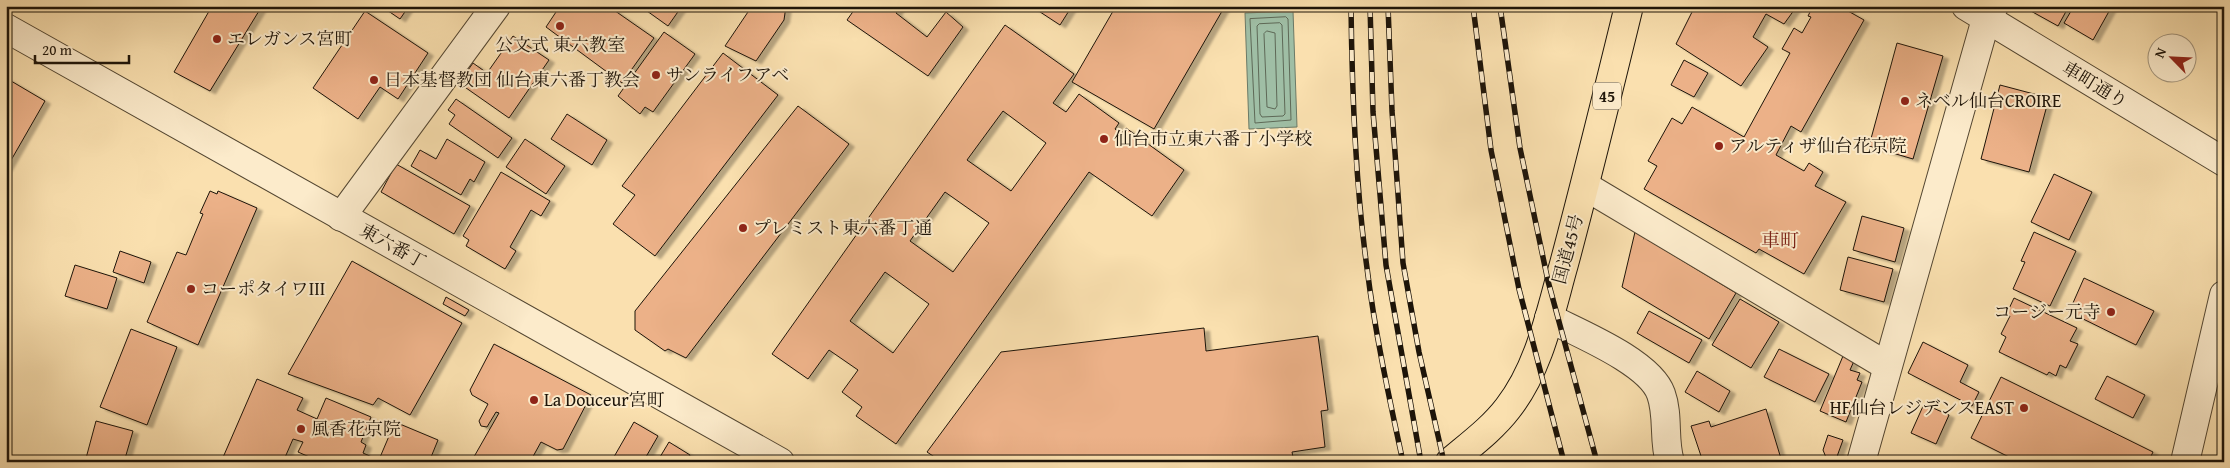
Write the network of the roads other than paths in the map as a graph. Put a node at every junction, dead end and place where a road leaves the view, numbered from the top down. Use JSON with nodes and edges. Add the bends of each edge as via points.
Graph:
{"nodes":[{"id":1,"x":496,"y":6,"type":"edge"},
{"id":2,"x":1628,"y":6,"type":"edge"},
{"id":3,"x":1982,"y":10,"type":"edge"},
{"id":4,"x":6,"y":28,"type":"edge"},
{"id":5,"x":2224,"y":162,"type":"edge"},
{"id":6,"x":1585,"y":186,"type":"junction"},
{"id":7,"x":341,"y":217,"type":"junction"},
{"id":8,"x":2224,"y":295,"type":"edge"},
{"id":9,"x":1549,"y":318,"type":"junction"},
{"id":10,"x":1887,"y":366,"type":"junction"},
{"id":11,"x":780,"y":462,"type":"edge"},
{"id":12,"x":1450,"y":462,"type":"edge"},
{"id":13,"x":1670,"y":462,"type":"edge"},
{"id":14,"x":1861,"y":462,"type":"edge"},
{"id":15,"x":2185,"y":462,"type":"edge"}],
"edges":[{"from":1,"to":7,"type":"street"},
{"from":2,"to":6,"type":"highway","name":"国道45号","number":"45"},
{"from":3,"to":5,"type":"street","name":"車町通り"},
{"from":3,"to":10,"type":"street"},
{"from":4,"to":7,"type":"street","name":"東六番丁"},
{"from":6,"to":9,"type":"highway","name":"国道45号","number":"45"},
{"from":6,"to":10,"type":"street"},
{"from":7,"to":11,"type":"street","name":"東六番丁"},
{"from":8,"to":15,"type":"street"},
{"from":9,"to":12,"type":"highway","name":"国道45号","number":"45","via":[[1531,371],[1509,407],[1486,432]]},
{"from":9,"to":13,"type":"street","via":[[1627,358],[1652,380],[1661,393],[1666,419],[1666,451]]},
{"from":10,"to":14,"type":"street"}]}
